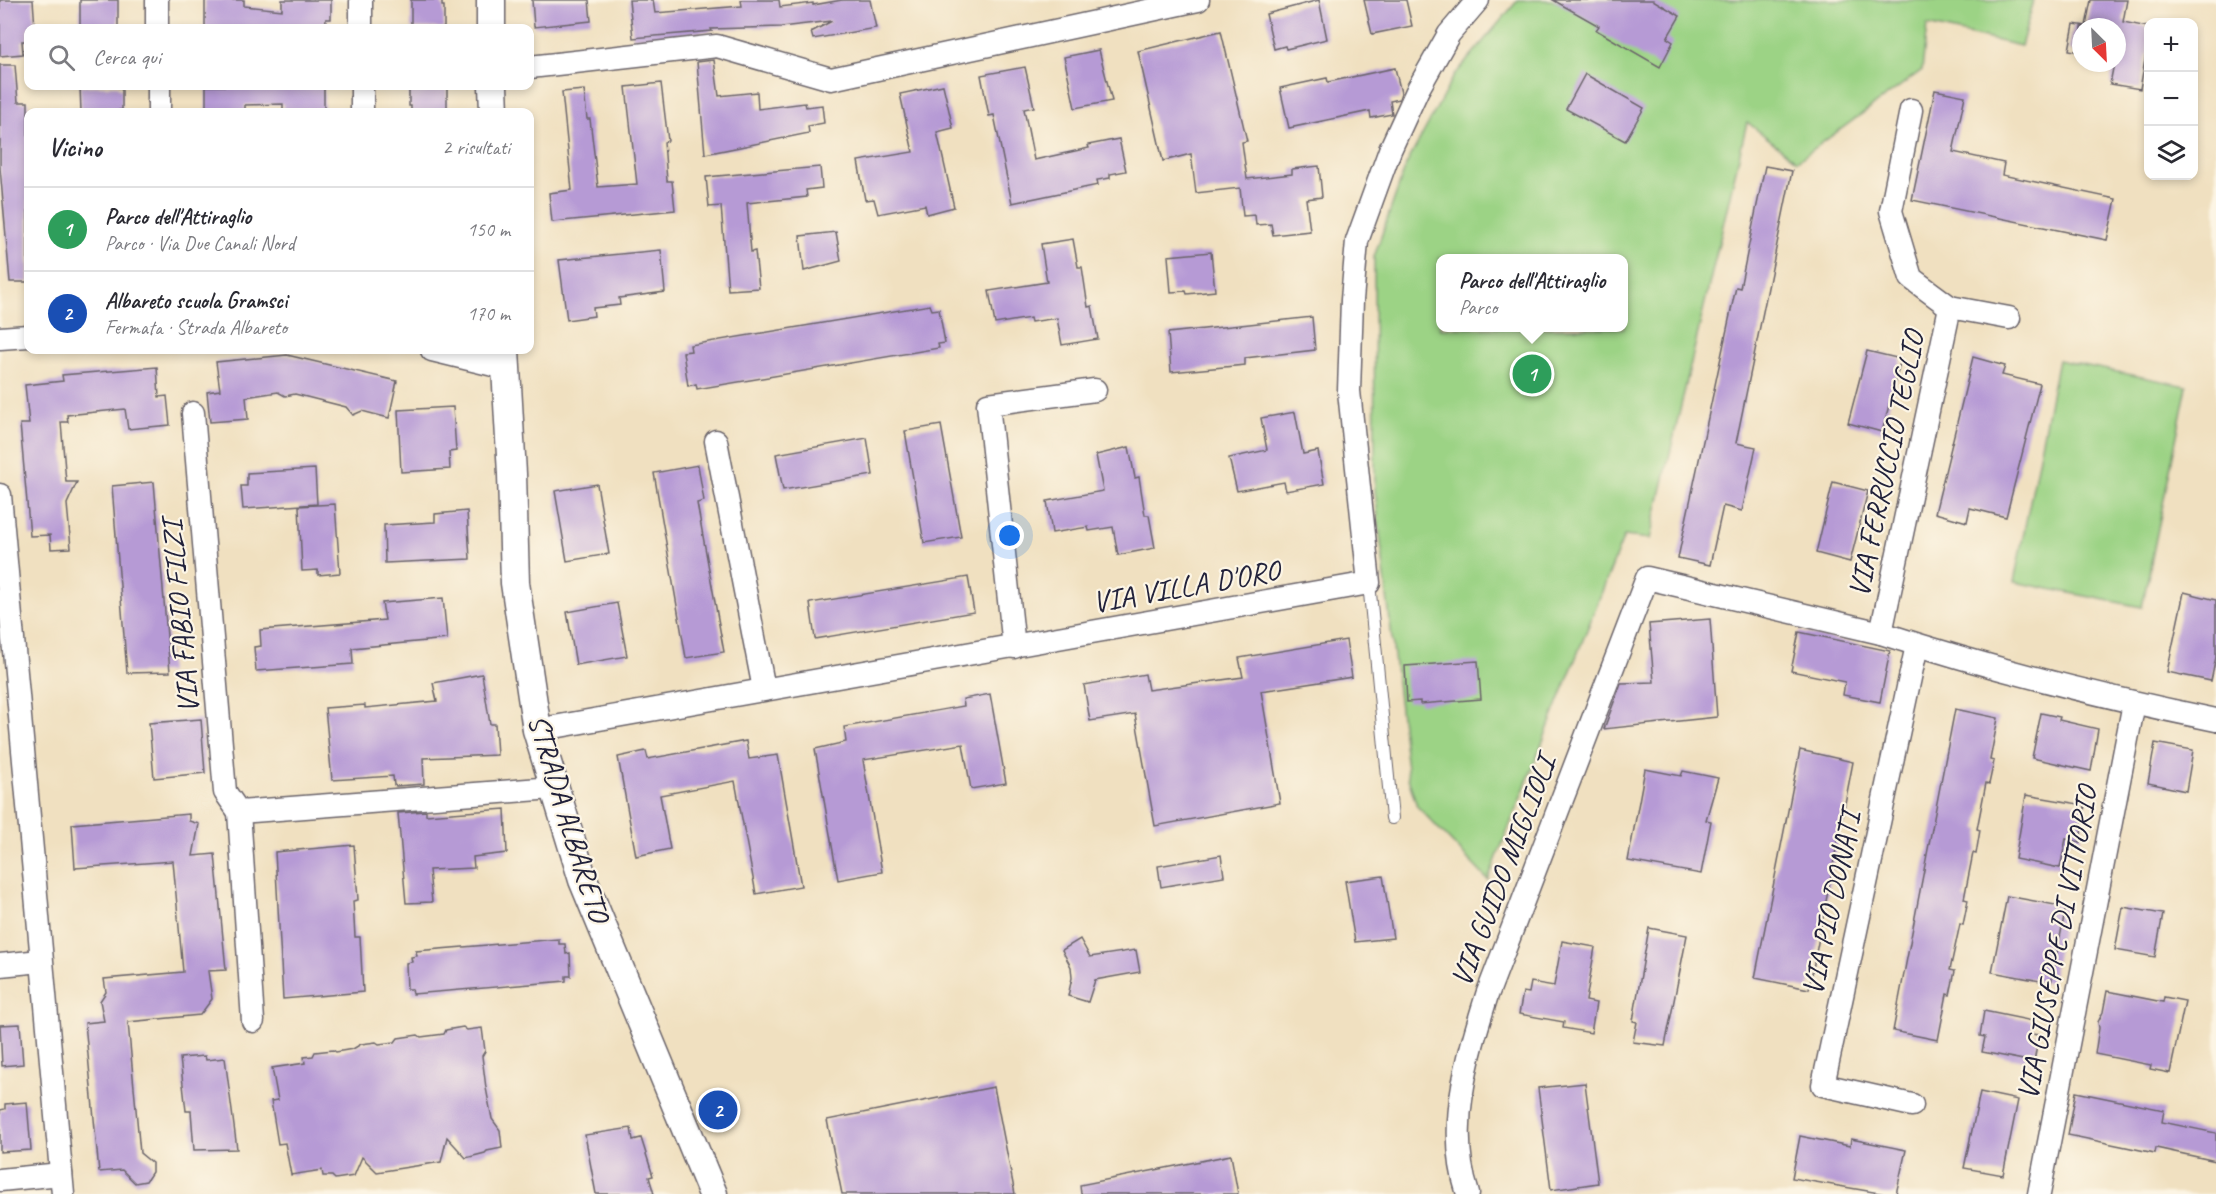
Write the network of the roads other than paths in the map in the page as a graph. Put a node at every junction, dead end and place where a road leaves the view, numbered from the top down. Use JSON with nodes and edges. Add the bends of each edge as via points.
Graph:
{"nodes":[{"id":1,"x":157,"y":0,"type":"edge"},
{"id":2,"x":361,"y":0,"type":"edge"},
{"id":3,"x":491,"y":0,"type":"edge"},
{"id":4,"x":1198,"y":0,"type":"edge"},
{"id":5,"x":1478,"y":0,"type":"edge"},
{"id":6,"x":157,"y":24,"type":"edge"},
{"id":7,"x":361,"y":24,"type":"edge"},
{"id":8,"x":491,"y":24,"type":"edge"},
{"id":9,"x":534,"y":67,"type":"edge"},
{"id":10,"x":159,"y":90,"type":"edge"},
{"id":11,"x":362,"y":90,"type":"edge"},
{"id":12,"x":493,"y":90,"type":"edge"},
{"id":13,"x":159,"y":108,"type":"edge"},
{"id":14,"x":362,"y":108,"type":"edge"},
{"id":15,"x":494,"y":108,"type":"edge"},
{"id":16,"x":1911,"y":110,"type":"dead end"},
{"id":17,"x":1950,"y":307,"type":"junction"},
{"id":18,"x":2009,"y":318,"type":"dead end"},
{"id":19,"x":24,"y":336,"type":"edge"},
{"id":20,"x":0,"y":338,"type":"edge"},
{"id":21,"x":464,"y":354,"type":"edge"},
{"id":22,"x":505,"y":359,"type":"edge"},
{"id":23,"x":1095,"y":390,"type":"dead end"},
{"id":24,"x":193,"y":413,"type":"dead end"},
{"id":25,"x":716,"y":441,"type":"dead end"},
{"id":26,"x":0,"y":495,"type":"edge"},
{"id":27,"x":1370,"y":583,"type":"junction"},
{"id":28,"x":1881,"y":633,"type":"junction"},
{"id":29,"x":1917,"y":645,"type":"junction"},
{"id":30,"x":1014,"y":647,"type":"junction"},
{"id":31,"x":764,"y":689,"type":"junction"},
{"id":32,"x":2134,"y":703,"type":"junction"},
{"id":33,"x":2216,"y":720,"type":"edge"},
{"id":34,"x":537,"y":730,"type":"junction"},
{"id":35,"x":11,"y":736,"type":"edge"},
{"id":36,"x":553,"y":788,"type":"junction"},
{"id":37,"x":239,"y":813,"type":"junction"},
{"id":38,"x":1392,"y":818,"type":"dead end"},
{"id":39,"x":41,"y":961,"type":"junction"},
{"id":40,"x":0,"y":965,"type":"edge"},
{"id":41,"x":253,"y":1021,"type":"dead end"},
{"id":42,"x":1912,"y":1105,"type":"dead end"},
{"id":43,"x":0,"y":1180,"type":"edge"},
{"id":44,"x":62,"y":1184,"type":"edge"},
{"id":45,"x":713,"y":1194,"type":"edge"},
{"id":46,"x":1468,"y":1194,"type":"edge"},
{"id":47,"x":2039,"y":1194,"type":"edge"}],
"edges":[{"from":1,"to":6,"type":"street"},
{"from":2,"to":7,"type":"street"},
{"from":3,"to":8,"type":"street"},
{"from":4,"to":9,"type":"street","via":[[831,79],[717,46]]},
{"from":5,"to":27,"type":"street","via":[[1449,34],[1418,89],[1390,150],[1357,241],[1349,391]]},
{"from":10,"to":13,"type":"street"},
{"from":11,"to":14,"type":"street"},
{"from":12,"to":15,"type":"street"},
{"from":16,"to":17,"type":"street","name":"VIA FERRUCCIO TEGLIO","via":[[1891,211],[1911,278]]},
{"from":17,"to":18,"type":"street","name":"VIA FERRUCCIO TEGLIO"},
{"from":17,"to":28,"type":"street","name":"VIA FERRUCCIO TEGLIO"},
{"from":19,"to":20,"type":"street"},
{"from":21,"to":22,"type":"street"},
{"from":22,"to":34,"type":"street","name":"STRADA ALBARETO","via":[[515,583]]},
{"from":23,"to":30,"type":"street","via":[[988,404]]},
{"from":24,"to":37,"type":"street","name":"VIA FABIO FILZI","via":[[225,792]]},
{"from":25,"to":31,"type":"street"},
{"from":26,"to":35,"type":"street"},
{"from":27,"to":30,"type":"street","name":"VIA VILLA D'ORO"},
{"from":27,"to":38,"type":"lane"},
{"from":28,"to":29,"type":"street"},
{"from":28,"to":46,"type":"street","name":"VIA GUIDO MIGLIOLI","via":[[1647,578],[1487,995],[1467,1059],[1459,1126]]},
{"from":29,"to":32,"type":"street"},
{"from":29,"to":42,"type":"street","name":"VIA PIO DONATI","via":[[1823,1085]]},
{"from":30,"to":31,"type":"street","name":"VIA VILLA D'ORO"},
{"from":31,"to":34,"type":"street","name":"VIA VILLA D'ORO"},
{"from":32,"to":33,"type":"street"},
{"from":32,"to":47,"type":"street","name":"VIA GIUSEPPE DI VITTORIO"},
{"from":34,"to":36,"type":"street","name":"STRADA ALBARETO"},
{"from":35,"to":39,"type":"street"},
{"from":36,"to":37,"type":"street"},
{"from":36,"to":45,"type":"street","name":"STRADA ALBARETO","via":[[583,879]]},
{"from":37,"to":41,"type":"street","name":"VIA FABIO FILZI"},
{"from":39,"to":40,"type":"street"},
{"from":39,"to":44,"type":"street"},
{"from":43,"to":44,"type":"street"}]}
